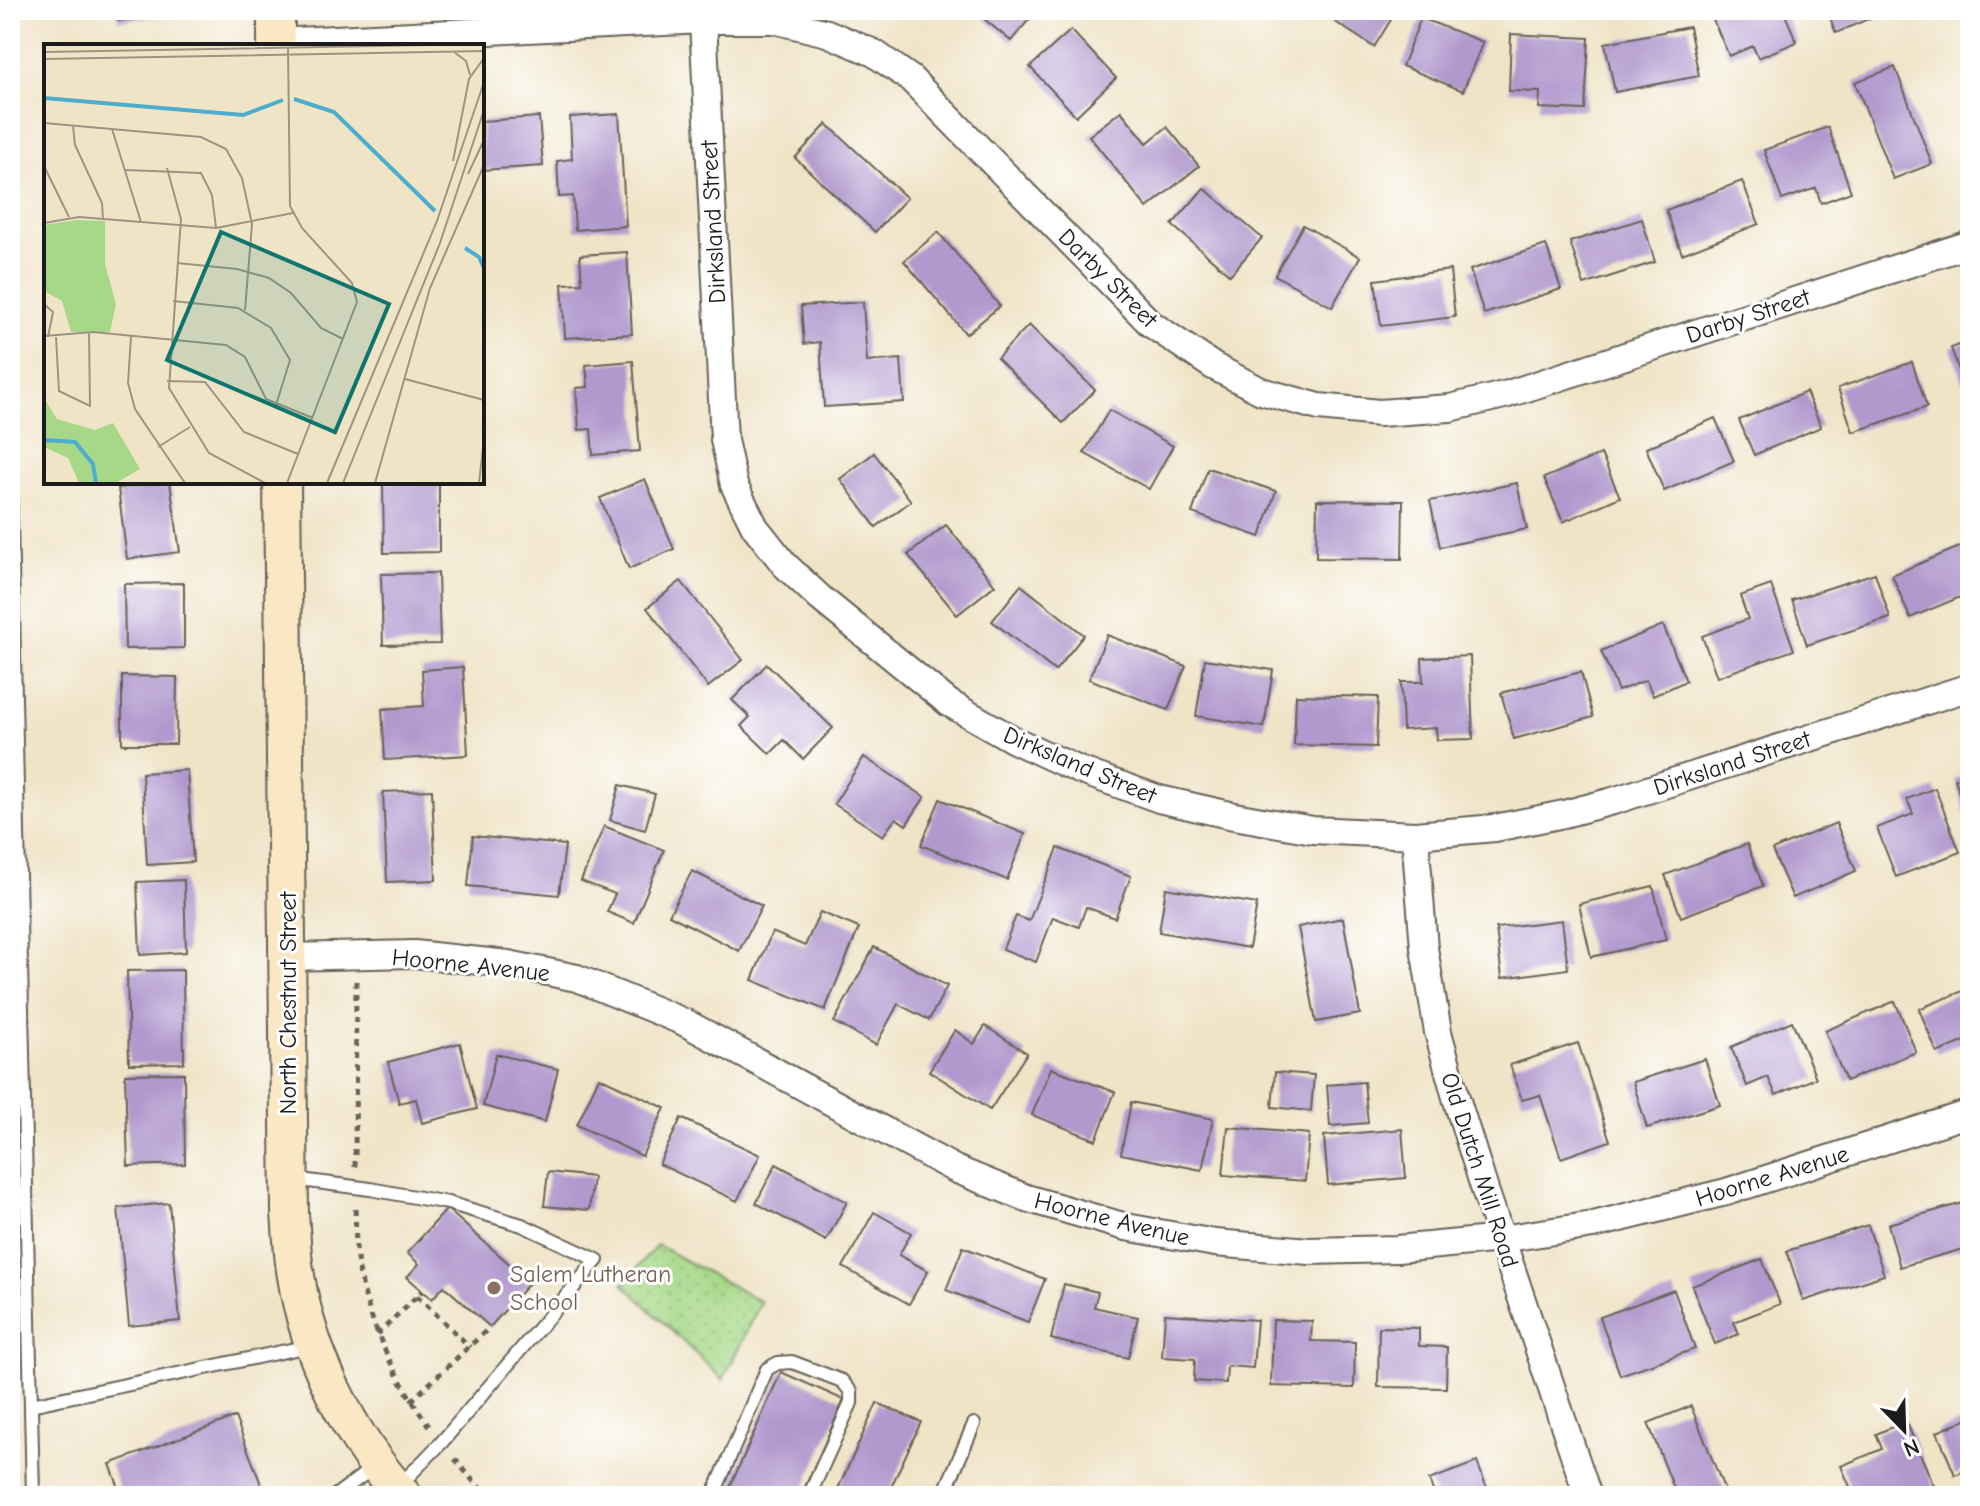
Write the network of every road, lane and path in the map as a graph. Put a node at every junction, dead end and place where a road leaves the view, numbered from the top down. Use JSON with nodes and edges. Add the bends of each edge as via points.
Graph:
{"nodes":[{"id":1,"x":703,"y":20,"type":"junction"},
{"id":2,"x":276,"y":33,"type":"edge"},
{"id":3,"x":1970,"y":244,"type":"edge"},
{"id":4,"x":10,"y":477,"type":"edge"},
{"id":5,"x":282,"y":484,"type":"edge"},
{"id":6,"x":1970,"y":687,"type":"edge"},
{"id":7,"x":1415,"y":835,"type":"junction"},
{"id":8,"x":357,"y":955,"type":"junction"},
{"id":9,"x":288,"y":957,"type":"junction"},
{"id":10,"x":1970,"y":1113,"type":"edge"},
{"id":11,"x":290,"y":1178,"type":"junction"},
{"id":12,"x":355,"y":1187,"type":"junction"},
{"id":13,"x":1501,"y":1239,"type":"junction"},
{"id":14,"x":490,"y":1327,"type":"dead end"},
{"id":15,"x":377,"y":1335,"type":"junction"},
{"id":16,"x":314,"y":1345,"type":"junction"},
{"id":17,"x":470,"y":1347,"type":"junction"},
{"id":18,"x":411,"y":1401,"type":"junction"},
{"id":19,"x":31,"y":1405,"type":"junction"},
{"id":20,"x":974,"y":1424,"type":"dead end"},
{"id":21,"x":441,"y":1443,"type":"junction"},
{"id":22,"x":392,"y":1483,"type":"edge"},
{"id":23,"x":33,"y":1496,"type":"edge"},
{"id":24,"x":335,"y":1496,"type":"edge"},
{"id":25,"x":490,"y":1496,"type":"edge"},
{"id":26,"x":713,"y":1496,"type":"edge"},
{"id":27,"x":809,"y":1496,"type":"edge"},
{"id":28,"x":943,"y":1496,"type":"edge"},
{"id":29,"x":1588,"y":1496,"type":"edge"}],
"edges":[{"from":1,"to":2,"type":"street","name":"Darby Street"},
{"from":1,"to":3,"type":"street","name":"Darby Street","via":[[774,20],[827,33],[874,53],[911,79],[1151,324],[1261,391],[1319,407],[1379,413],[1450,408],[1508,394]]},
{"from":1,"to":7,"type":"street","name":"Dirksland Street","via":[[724,440],[734,485],[755,527],[785,565],[949,703],[1079,770],[1159,799],[1234,816],[1313,830]]},
{"from":4,"to":19,"type":"lane"},
{"from":5,"to":9,"type":"main road","name":"North Chestnut Street"},
{"from":6,"to":7,"type":"street","name":"Dirksland Street","via":[[1613,801],[1495,828]]},
{"from":7,"to":13,"type":"street","name":"Old Dutch Mill Road","via":[[1424,948],[1438,1032]]},
{"from":8,"to":9,"type":"street","name":"Hoorne Avenue"},
{"from":8,"to":12,"type":"path"},
{"from":8,"to":13,"type":"street","name":"Hoorne Avenue","via":[[414,954],[577,978],[684,1022],[955,1169],[1026,1198],[1126,1227],[1215,1243],[1309,1251]]},
{"from":9,"to":11,"type":"main road","name":"North Chestnut Street"},
{"from":10,"to":13,"type":"street","name":"Hoorne Avenue","via":[[1726,1192],[1593,1225]]},
{"from":11,"to":12,"type":"lane"},
{"from":11,"to":16,"type":"main road","name":"North Chestnut Street","via":[[296,1277]]},
{"from":12,"to":15,"type":"path","via":[[357,1257]]},
{"from":12,"to":21,"type":"lane","via":[[448,1203],[522,1225],[597,1260]]},
{"from":13,"to":29,"type":"street","name":"Old Dutch Mill Road"},
{"from":14,"to":17,"type":"path"},
{"from":15,"to":17,"type":"path","via":[[419,1294]]},
{"from":15,"to":18,"type":"path"},
{"from":16,"to":19,"type":"lane"},
{"from":16,"to":22,"type":"main road","name":"North Chestnut Street","via":[[353,1429]]},
{"from":17,"to":18,"type":"path"},
{"from":18,"to":21,"type":"path"},
{"from":19,"to":23,"type":"lane"},
{"from":20,"to":28,"type":"lane"},
{"from":21,"to":22,"type":"lane"},
{"from":21,"to":25,"type":"path"},
{"from":22,"to":24,"type":"lane"},
{"from":26,"to":27,"type":"lane","via":[[767,1369],[792,1362],[842,1381],[851,1392],[851,1403]]}]}
